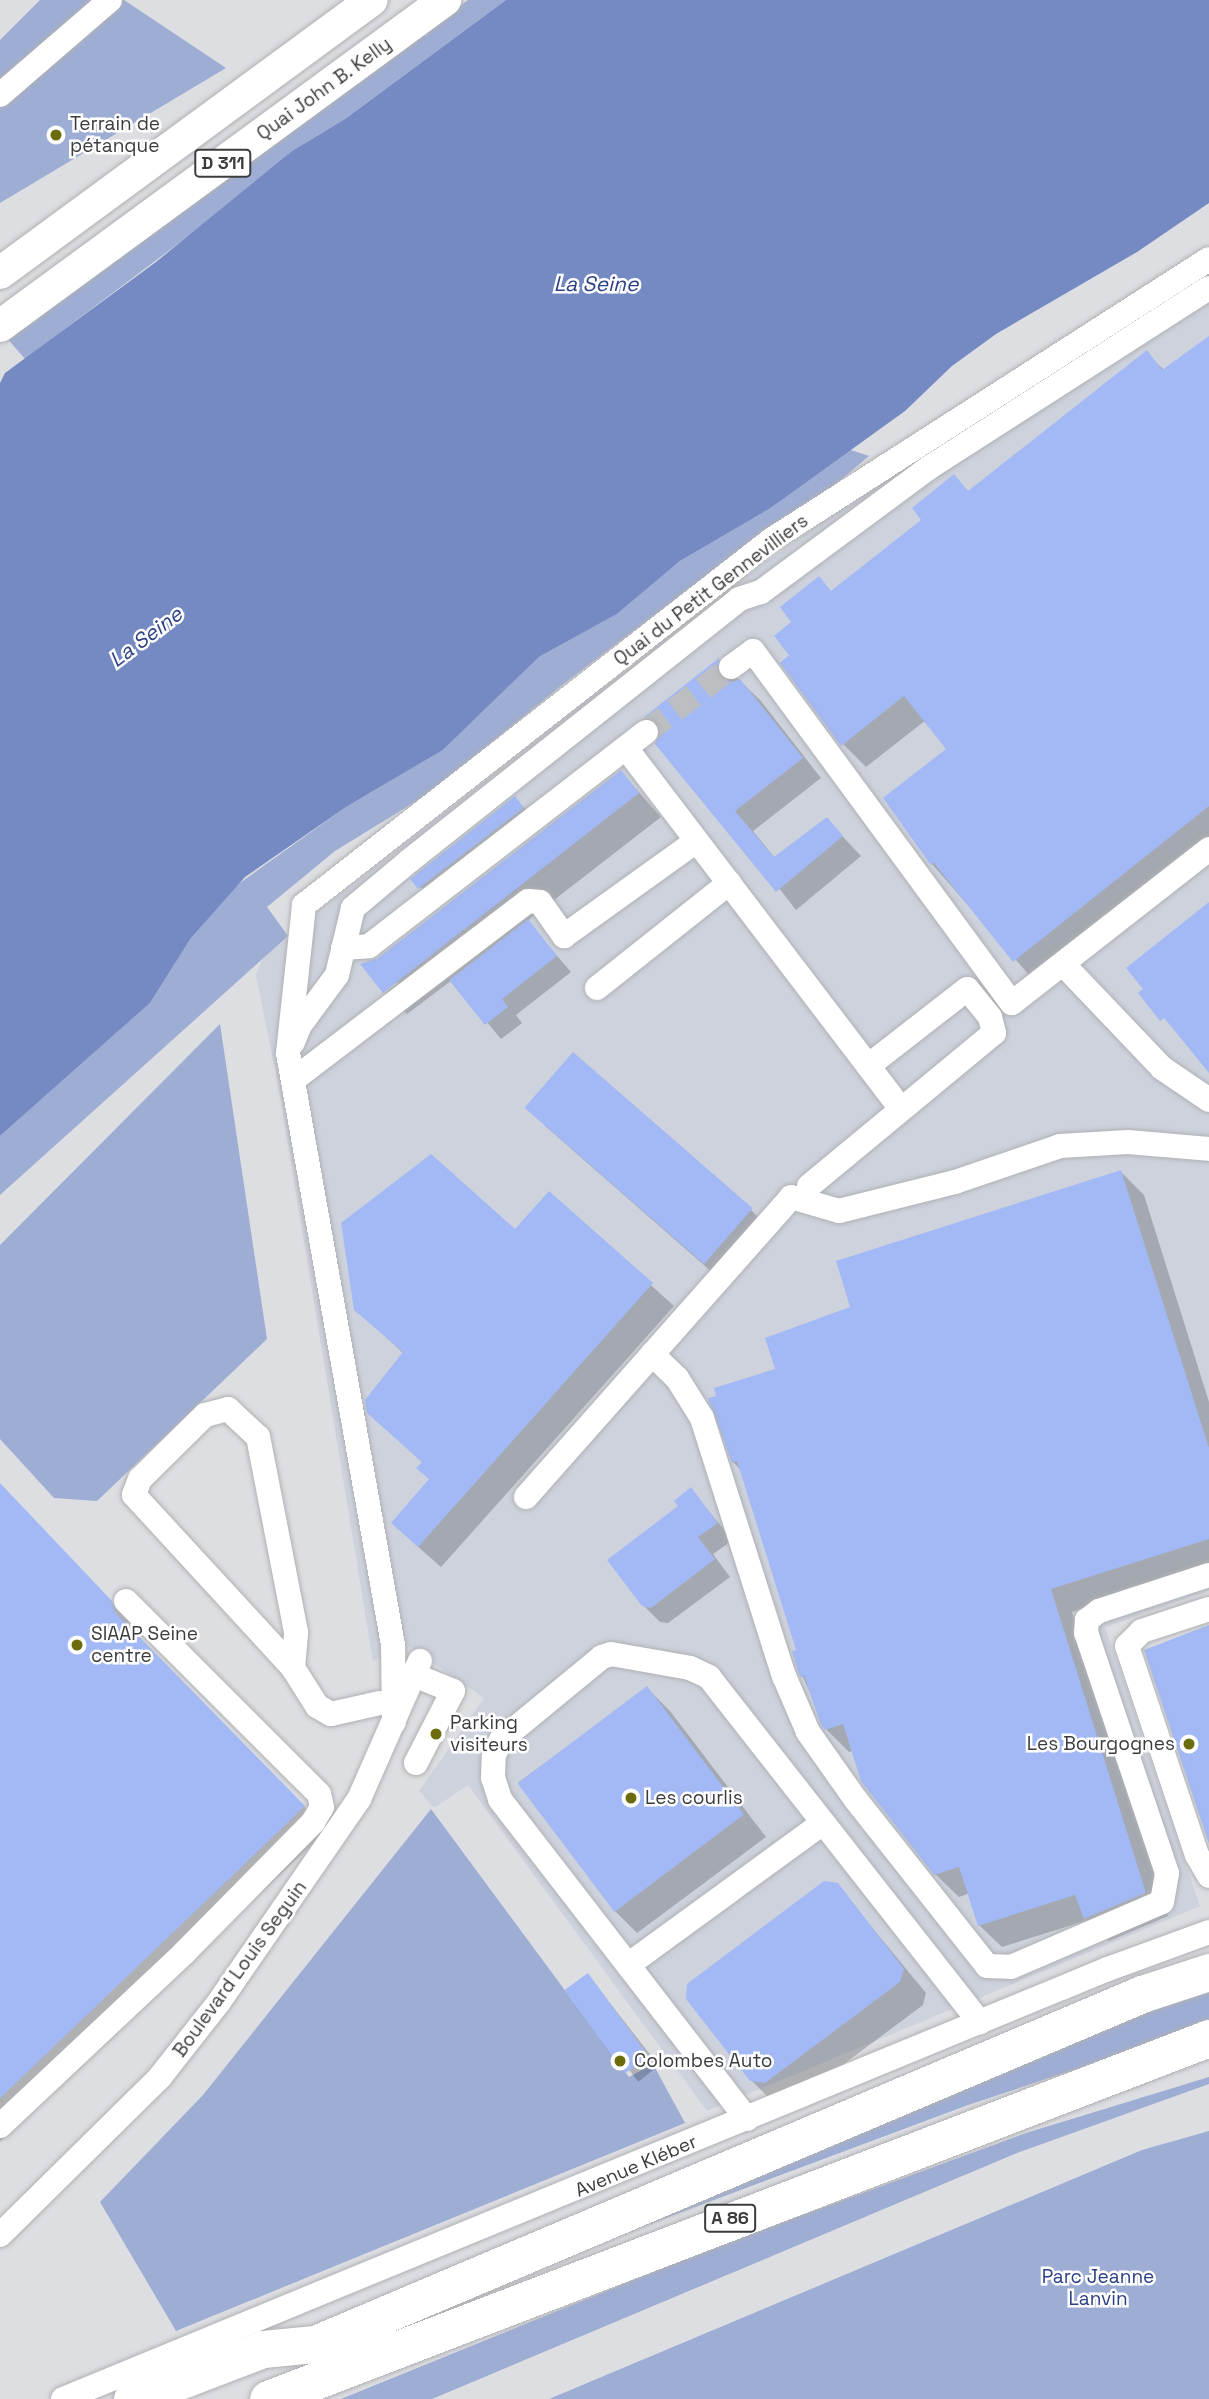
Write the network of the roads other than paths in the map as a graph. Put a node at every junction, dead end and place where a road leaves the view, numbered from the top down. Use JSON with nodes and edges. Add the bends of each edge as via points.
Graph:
{"nodes":[{"id":1,"x":110,"y":0,"type":"edge"},
{"id":2,"x":372,"y":0,"type":"edge"},
{"id":3,"x":445,"y":0,"type":"edge"},
{"id":4,"x":0,"y":95,"type":"edge"},
{"id":5,"x":1209,"y":259,"type":"edge"},
{"id":6,"x":0,"y":273,"type":"edge"},
{"id":7,"x":1209,"y":288,"type":"edge"},
{"id":8,"x":0,"y":326,"type":"edge"},
{"id":9,"x":731,"y":667,"type":"tunnel mouth"},
{"id":10,"x":646,"y":732,"type":"tunnel mouth"},
{"id":11,"x":626,"y":748,"type":"junction"},
{"id":12,"x":696,"y":841,"type":"junction"},
{"id":13,"x":1209,"y":849,"type":"edge"},
{"id":14,"x":729,"y":883,"type":"junction"},
{"id":15,"x":343,"y":948,"type":"junction"},
{"id":16,"x":1063,"y":964,"type":"junction"},
{"id":17,"x":597,"y":988,"type":"dead end"},
{"id":18,"x":288,"y":1053,"type":"junction"},
{"id":19,"x":868,"y":1066,"type":"junction"},
{"id":20,"x":293,"y":1080,"type":"junction"},
{"id":21,"x":1209,"y":1100,"type":"edge"},
{"id":22,"x":900,"y":1107,"type":"junction"},
{"id":23,"x":1209,"y":1149,"type":"edge"},
{"id":24,"x":809,"y":1186,"type":"dead end"},
{"id":25,"x":652,"y":1354,"type":"junction"},
{"id":26,"x":526,"y":1497,"type":"dead end"},
{"id":27,"x":1209,"y":1575,"type":"edge"},
{"id":28,"x":126,"y":1601,"type":"dead end"},
{"id":29,"x":1209,"y":1609,"type":"edge"},
{"id":30,"x":293,"y":1668,"type":"junction"},
{"id":31,"x":387,"y":1713,"type":"junction"},
{"id":32,"x":416,"y":1763,"type":"dead end"},
{"id":33,"x":822,"y":1823,"type":"junction"},
{"id":34,"x":1209,"y":1876,"type":"edge"},
{"id":35,"x":1209,"y":1932,"type":"edge"},
{"id":36,"x":628,"y":1965,"type":"junction"},
{"id":37,"x":1209,"y":1972,"type":"edge"},
{"id":38,"x":980,"y":2022,"type":"junction"},
{"id":39,"x":1209,"y":2038,"type":"edge"},
{"id":40,"x":1157,"y":2057,"type":"junction"},
{"id":41,"x":1209,"y":2066,"type":"edge"},
{"id":42,"x":747,"y":2119,"type":"junction"},
{"id":43,"x":0,"y":2126,"type":"edge"},
{"id":44,"x":0,"y":2235,"type":"edge"},
{"id":45,"x":315,"y":2344,"type":"junction"},
{"id":46,"x":294,"y":2391,"type":"edge"},
{"id":47,"x":63,"y":2399,"type":"edge"},
{"id":48,"x":132,"y":2399,"type":"edge"},
{"id":49,"x":201,"y":2399,"type":"edge"},
{"id":50,"x":268,"y":2399,"type":"edge"}],
"edges":[{"from":1,"to":4,"type":"street"},
{"from":2,"to":6,"type":"main road","number":"D 311"},
{"from":3,"to":8,"type":"main road","name":"Quai John B. Kelly","number":"D 311"},
{"from":5,"to":18,"type":"street","name":"Quai du Petit Gennevilliers","via":[[771,540],[304,905]]},
{"from":7,"to":15,"type":"street","via":[[930,467],[761,592],[739,599],[687,638],[353,908]]},
{"from":9,"to":16,"type":"street","via":[[753,651],[1012,1003]]},
{"from":10,"to":11,"type":"street"},
{"from":11,"to":12,"type":"street"},
{"from":11,"to":15,"type":"street","via":[[369,946]]},
{"from":12,"to":14,"type":"street"},
{"from":12,"to":20,"type":"street","via":[[564,936],[540,902],[528,901]]},
{"from":13,"to":16,"type":"street"},
{"from":14,"to":17,"type":"street"},
{"from":14,"to":19,"type":"street"},
{"from":15,"to":18,"type":"street","via":[[328,992],[300,1024]]},
{"from":16,"to":21,"type":"street","via":[[1162,1068]]},
{"from":18,"to":20,"type":"street"},
{"from":19,"to":22,"type":"street"},
{"from":19,"to":22,"type":"street","via":[[967,989],[990,1017],[995,1033]]},
{"from":20,"to":31,"type":"street","via":[[393,1645]]},
{"from":22,"to":24,"type":"street"},
{"from":23,"to":25,"type":"street","via":[[1128,1142],[1060,1146],[955,1182],[839,1211],[791,1198]]},
{"from":25,"to":26,"type":"street"},
{"from":25,"to":27,"type":"street","via":[[677,1378],[702,1418],[784,1676],[808,1732],[979,1959],[998,1969],[1162,1902],[1167,1873],[1086,1633],[1087,1620],[1099,1611]]},
{"from":28,"to":43,"type":"street","via":[[319,1794],[322,1807],[313,1822],[184,1953]]},
{"from":29,"to":34,"type":"street","via":[[1142,1632],[1127,1646]]},
{"from":30,"to":30,"type":"street","via":[[134,1495],[140,1479],[205,1415],[228,1409],[258,1437],[296,1632]]},
{"from":30,"to":31,"type":"street","via":[[317,1706],[331,1714]]},
{"from":31,"to":32,"type":"street","name":"Boulevard Louis Seguin","via":[[417,1668],[453,1691]]},
{"from":31,"to":44,"type":"street","name":"Boulevard Louis Seguin","via":[[359,1799],[219,2002],[160,2077]]},
{"from":33,"to":36,"type":"street"},
{"from":33,"to":36,"type":"street","via":[[709,1677],[690,1668],[611,1654],[603,1657],[501,1740],[492,1767],[500,1799]]},
{"from":33,"to":38,"type":"street"},
{"from":35,"to":38,"type":"street","name":"Avenue Kléber"},
{"from":36,"to":42,"type":"street"},
{"from":37,"to":45,"type":"highway","number":"A 86","via":[[1142,1994]]},
{"from":38,"to":42,"type":"street","name":"Avenue Kléber"},
{"from":39,"to":40,"type":"highway","number":"A 86"},
{"from":40,"to":41,"type":"highway","via":[[1190,2071]]},
{"from":40,"to":46,"type":"highway","number":"A 86"},
{"from":42,"to":47,"type":"street","name":"Avenue Kléber"},
{"from":45,"to":48,"type":"highway","via":[[263,2349]]},
{"from":45,"to":49,"type":"highway","number":"A 86","via":[[301,2355]]},
{"from":46,"to":50,"type":"highway","number":"A 86"}]}
